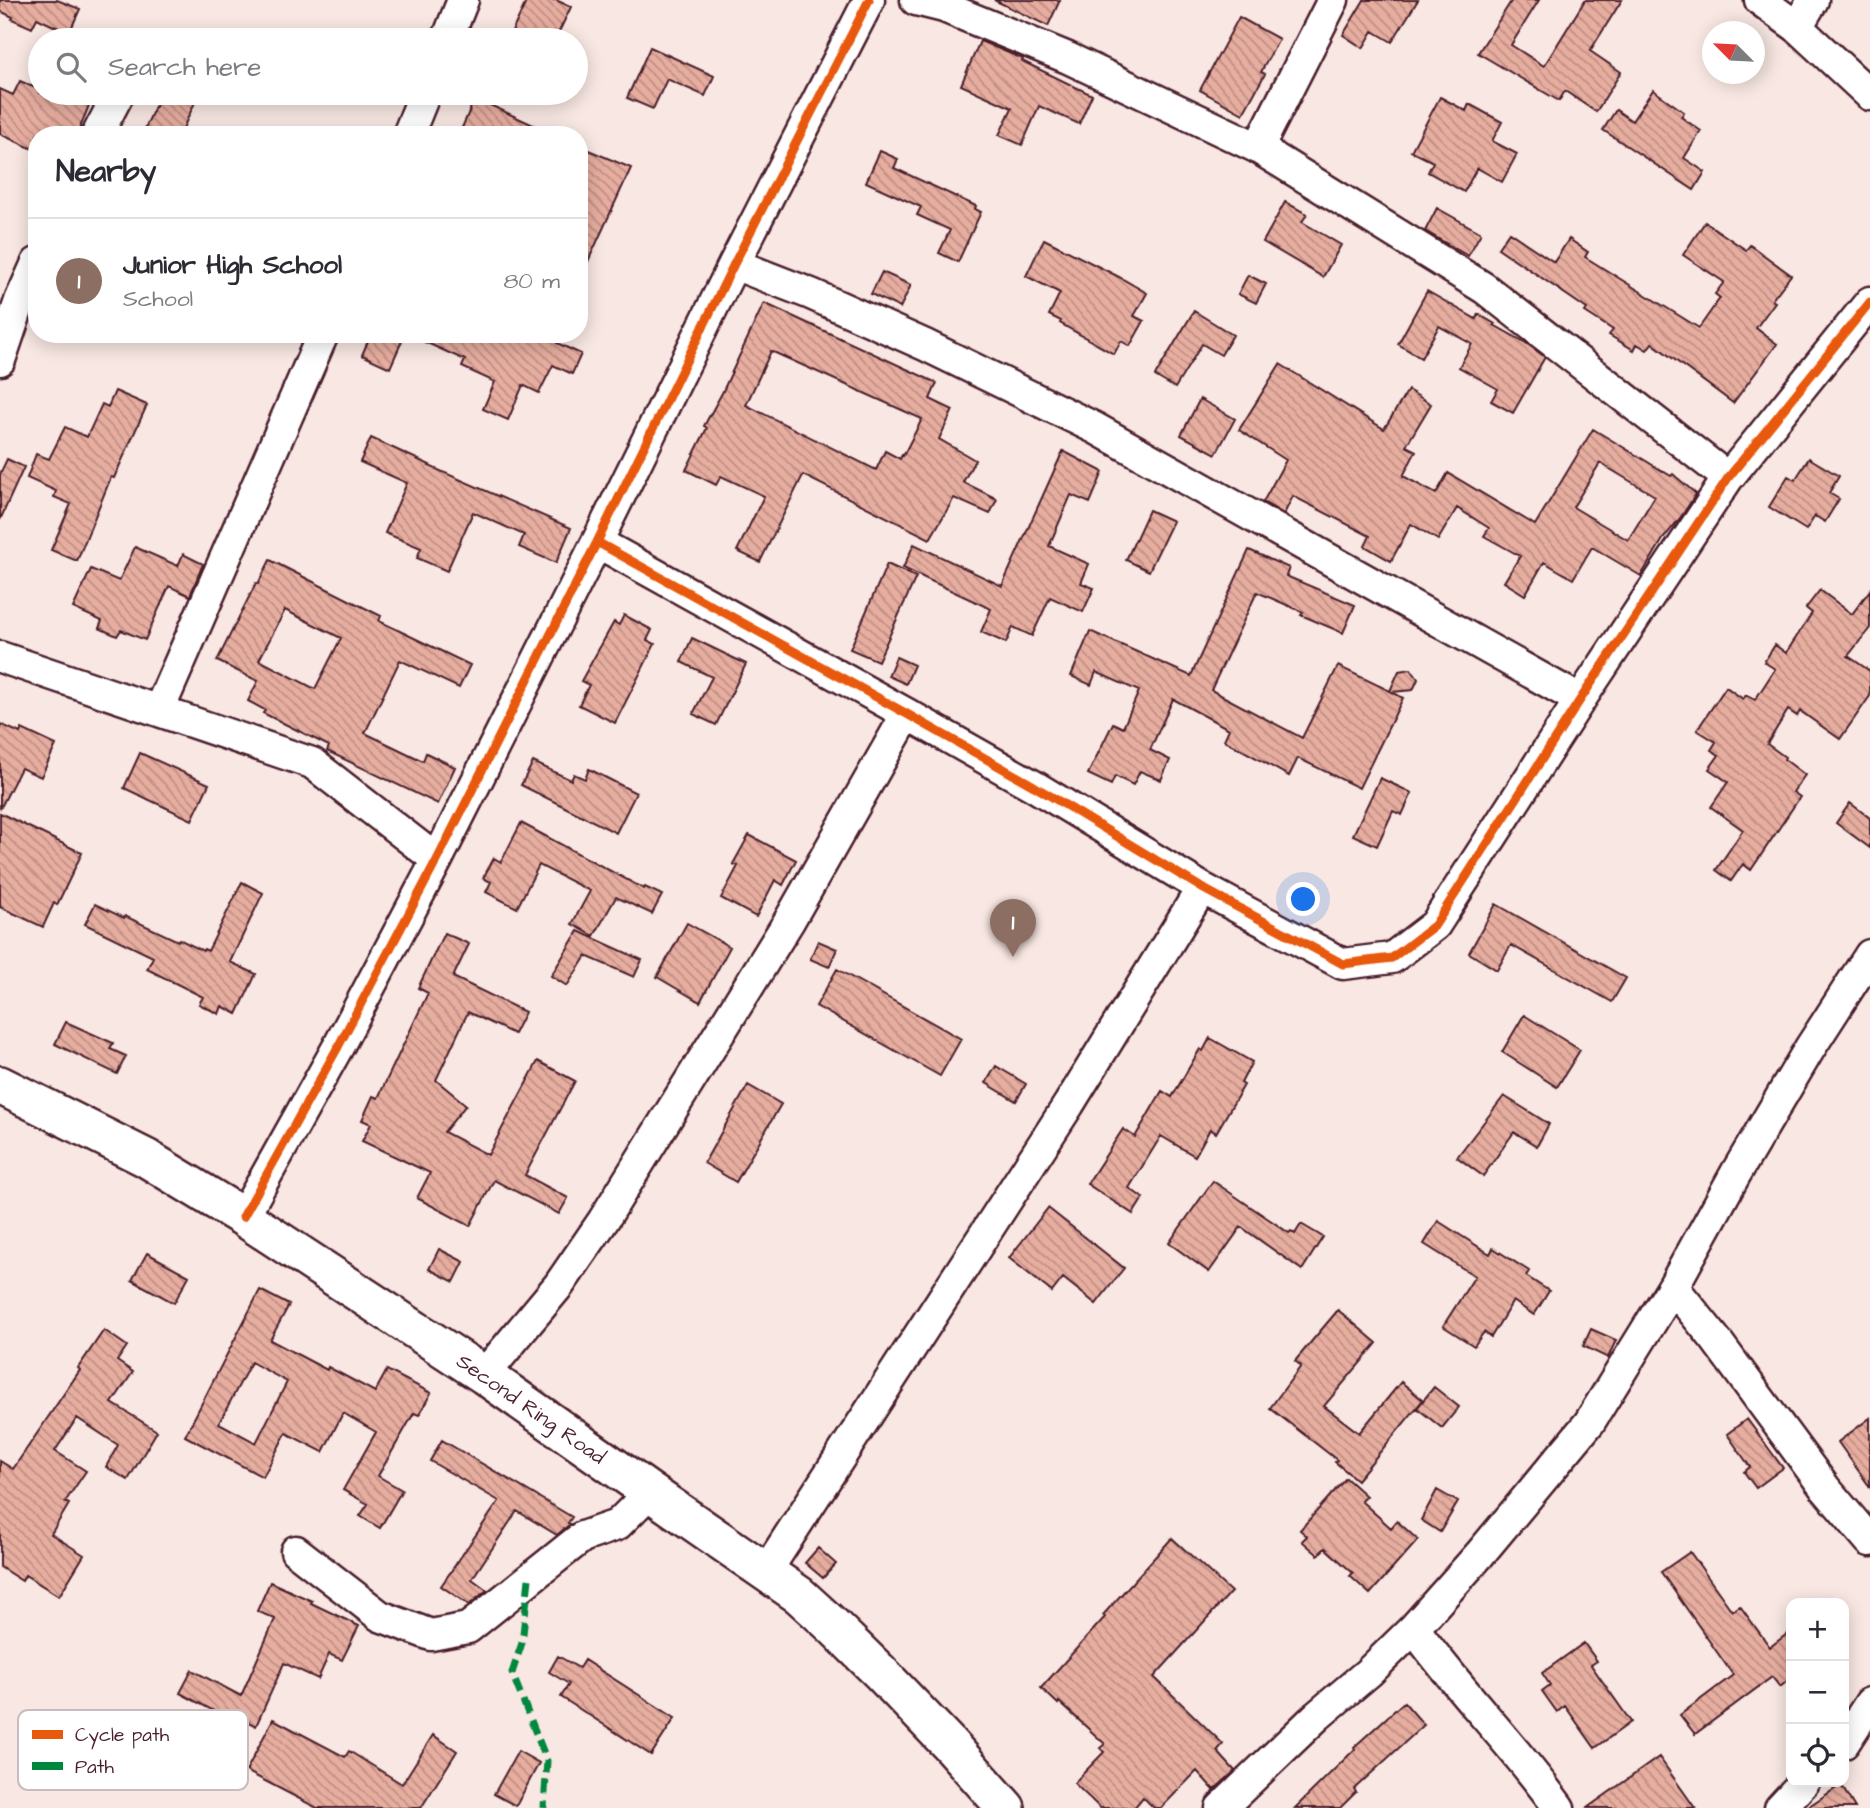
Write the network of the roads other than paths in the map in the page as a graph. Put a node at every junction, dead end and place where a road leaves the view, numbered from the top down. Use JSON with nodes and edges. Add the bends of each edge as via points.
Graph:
{"nodes":[{"id":1,"x":463,"y":0,"type":"edge"},
{"id":2,"x":869,"y":0,"type":"edge"},
{"id":3,"x":916,"y":0,"type":"edge"},
{"id":4,"x":1333,"y":0,"type":"edge"},
{"id":5,"x":1760,"y":0,"type":"edge"},
{"id":6,"x":1813,"y":0,"type":"edge"},
{"id":7,"x":1797,"y":27,"type":"junction"},
{"id":8,"x":452,"y":28,"type":"edge"},
{"id":9,"x":1870,"y":95,"type":"edge"},
{"id":10,"x":113,"y":105,"type":"edge"},
{"id":11,"x":420,"y":105,"type":"edge"},
{"id":12,"x":102,"y":126,"type":"edge"},
{"id":13,"x":412,"y":126,"type":"edge"},
{"id":14,"x":1258,"y":148,"type":"junction"},
{"id":15,"x":734,"y":264,"type":"junction"},
{"id":16,"x":28,"y":283,"type":"edge"},
{"id":17,"x":1870,"y":303,"type":"edge"},
{"id":18,"x":319,"y":343,"type":"edge"},
{"id":19,"x":0,"y":360,"type":"edge"},
{"id":20,"x":1728,"y":478,"type":"junction"},
{"id":21,"x":597,"y":542,"type":"junction"},
{"id":22,"x":0,"y":657,"type":"edge"},
{"id":23,"x":1580,"y":700,"type":"junction"},
{"id":24,"x":159,"y":710,"type":"junction"},
{"id":25,"x":907,"y":713,"type":"junction"},
{"id":26,"x":437,"y":860,"type":"junction"},
{"id":27,"x":1202,"y":888,"type":"junction"},
{"id":28,"x":1870,"y":955,"type":"edge"},
{"id":29,"x":0,"y":1085,"type":"edge"},
{"id":30,"x":243,"y":1217,"type":"junction"},
{"id":31,"x":1673,"y":1287,"type":"junction"},
{"id":32,"x":484,"y":1375,"type":"junction"},
{"id":33,"x":650,"y":1492,"type":"junction"},
{"id":34,"x":1870,"y":1541,"type":"edge"},
{"id":35,"x":296,"y":1551,"type":"dead end"},
{"id":36,"x":765,"y":1573,"type":"junction"},
{"id":37,"x":1414,"y":1628,"type":"junction"},
{"id":38,"x":1870,"y":1703,"type":"edge"},
{"id":39,"x":1849,"y":1735,"type":"edge"},
{"id":40,"x":1799,"y":1787,"type":"edge"},
{"id":41,"x":1006,"y":1808,"type":"edge"},
{"id":42,"x":1220,"y":1808,"type":"edge"},
{"id":43,"x":1559,"y":1808,"type":"edge"},
{"id":44,"x":1780,"y":1808,"type":"edge"}],
"edges":[{"from":1,"to":8,"type":"street"},
{"from":2,"to":15,"type":"street"},
{"from":3,"to":14,"type":"street","via":[[1068,58]]},
{"from":4,"to":14,"type":"street"},
{"from":5,"to":7,"type":"street"},
{"from":6,"to":7,"type":"street"},
{"from":7,"to":9,"type":"street"},
{"from":10,"to":12,"type":"street"},
{"from":11,"to":13,"type":"street"},
{"from":14,"to":20,"type":"street","via":[[1484,288]]},
{"from":15,"to":21,"type":"street"},
{"from":15,"to":23,"type":"street","via":[[925,345],[1095,428]]},
{"from":16,"to":19,"type":"street"},
{"from":17,"to":20,"type":"street"},
{"from":18,"to":24,"type":"street"},
{"from":20,"to":23,"type":"street"},
{"from":21,"to":25,"type":"street"},
{"from":21,"to":26,"type":"street"},
{"from":22,"to":24,"type":"street"},
{"from":23,"to":27,"type":"street","via":[[1435,925],[1392,958],[1343,964]]},
{"from":24,"to":26,"type":"street","via":[[312,763]]},
{"from":25,"to":27,"type":"street"},
{"from":25,"to":32,"type":"street","via":[[789,921],[603,1221],[558,1285]]},
{"from":26,"to":30,"type":"street"},
{"from":27,"to":36,"type":"street","via":[[1069,1104]]},
{"from":28,"to":31,"type":"street","via":[[1776,1105]]},
{"from":29,"to":30,"type":"street","name":"Second Ring Road","via":[[146,1158]]},
{"from":30,"to":32,"type":"street","name":"Second Ring Road"},
{"from":31,"to":34,"type":"street"},
{"from":31,"to":37,"type":"street","via":[[1589,1423]]},
{"from":32,"to":33,"type":"street","name":"Second Ring Road"},
{"from":33,"to":35,"type":"street","via":[[617,1525],[582,1537],[468,1628],[431,1635],[380,1616]]},
{"from":33,"to":36,"type":"street","name":"Second Ring Road"},
{"from":36,"to":41,"type":"street","name":"Second Ring Road","via":[[832,1625]]},
{"from":37,"to":42,"type":"street"},
{"from":37,"to":43,"type":"street"},
{"from":38,"to":39,"type":"street"},
{"from":40,"to":44,"type":"street"}]}
